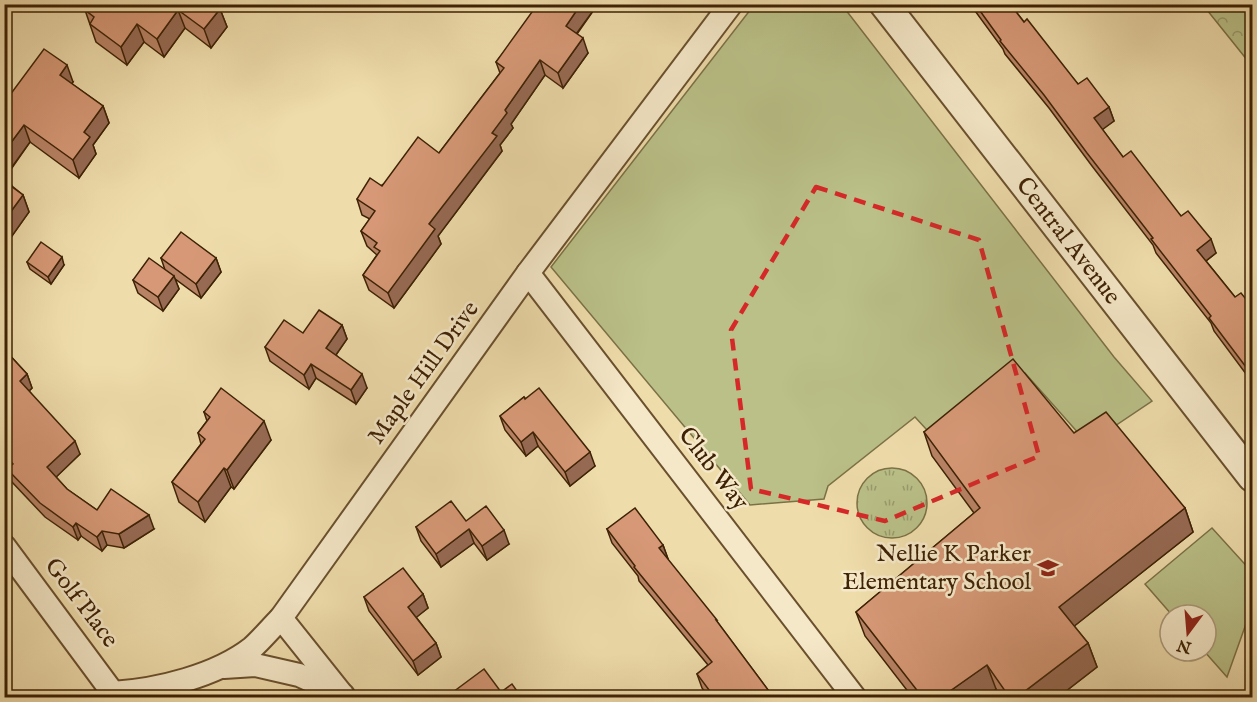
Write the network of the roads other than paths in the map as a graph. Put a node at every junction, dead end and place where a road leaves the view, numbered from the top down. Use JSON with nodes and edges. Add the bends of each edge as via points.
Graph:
{"nodes":[{"id":1,"x":731,"y":4,"type":"edge"},
{"id":2,"x":884,"y":4,"type":"edge"},
{"id":3,"x":528,"y":273,"type":"junction"},
{"id":4,"x":1252,"y":477,"type":"edge"},
{"id":5,"x":4,"y":546,"type":"edge"},
{"id":6,"x":281,"y":618,"type":"junction"},
{"id":7,"x":219,"y":668,"type":"junction"},
{"id":8,"x":111,"y":695,"type":"edge"},
{"id":9,"x":344,"y":696,"type":"edge"},
{"id":10,"x":855,"y":698,"type":"edge"}],
"edges":[{"from":1,"to":3,"type":"street","name":"Maple Hill Drive"},
{"from":2,"to":4,"type":"street","name":"Central Avenue"},
{"from":3,"to":6,"type":"street","name":"Maple Hill Drive"},
{"from":3,"to":10,"type":"street","name":"Club Way"},
{"from":5,"to":8,"type":"street","name":"Golf Place"},
{"from":6,"to":7,"type":"street","name":"Maple Hill Drive","via":[[252,648]]},
{"from":6,"to":9,"type":"street"},
{"from":7,"to":8,"type":"street","name":"Maple Hill Drive","via":[[177,683]]},
{"from":7,"to":9,"type":"street","via":[[255,665],[299,675]]}]}
